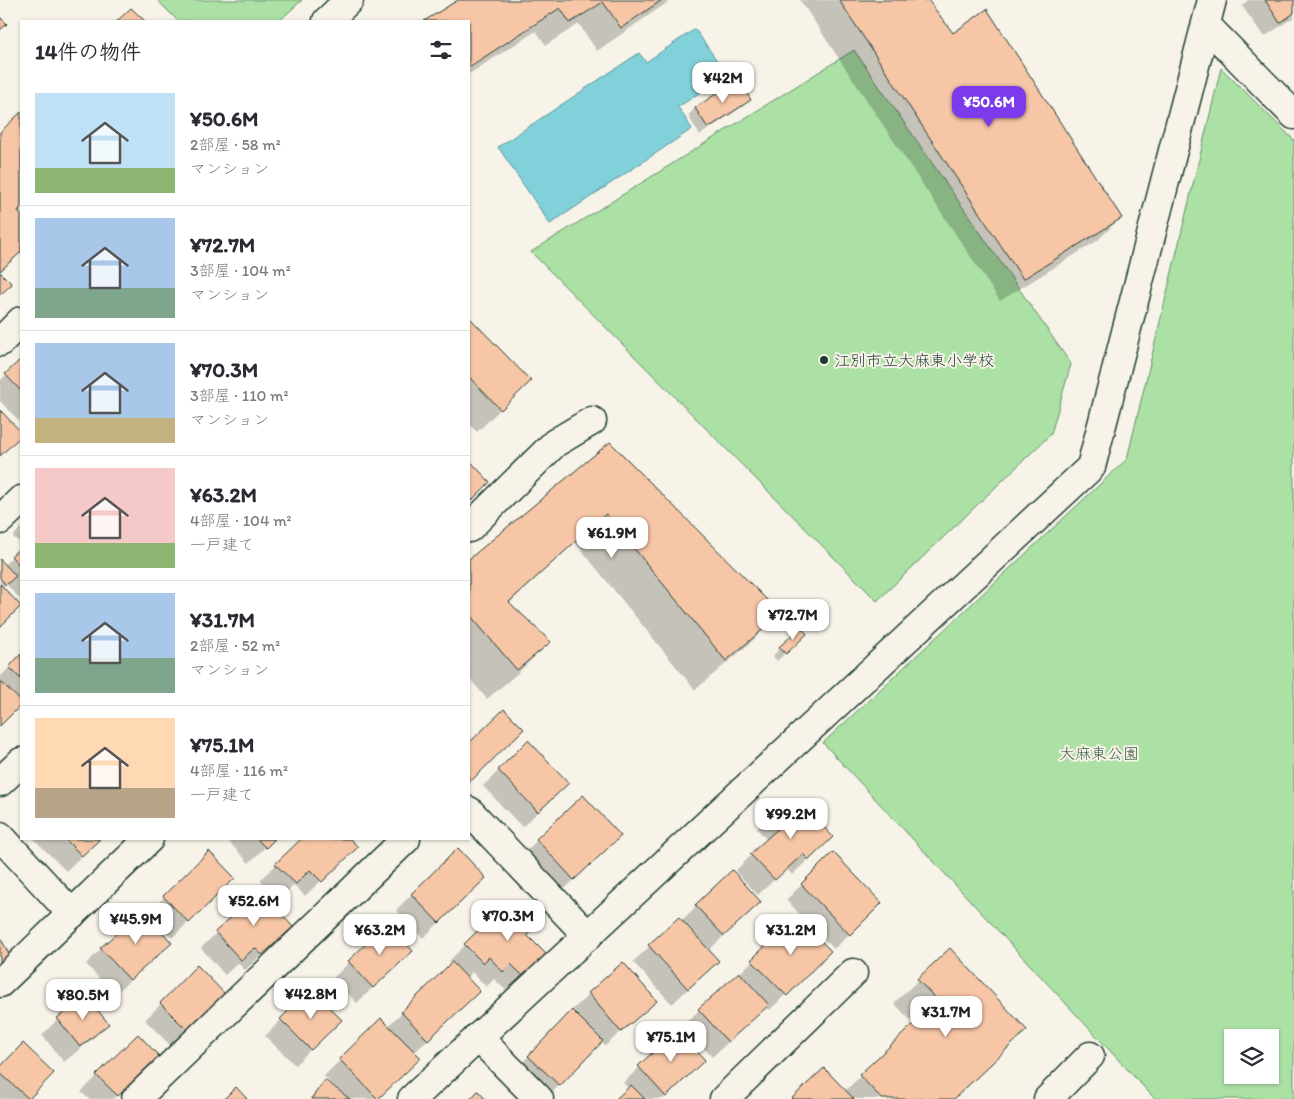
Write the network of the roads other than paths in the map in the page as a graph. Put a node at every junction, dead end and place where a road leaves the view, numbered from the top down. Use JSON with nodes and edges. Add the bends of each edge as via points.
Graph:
{"nodes":[{"id":1,"x":349,"y":0,"type":"edge"},
{"id":2,"x":1209,"y":12,"type":"edge"},
{"id":3,"x":328,"y":20,"type":"edge"},
{"id":4,"x":1294,"y":115,"type":"edge"},
{"id":5,"x":20,"y":322,"type":"edge"},
{"id":6,"x":0,"y":342,"type":"edge"},
{"id":7,"x":592,"y":421,"type":"dead end"},
{"id":8,"x":470,"y":527,"type":"edge"},
{"id":9,"x":20,"y":763,"type":"edge"},
{"id":10,"x":0,"y":782,"type":"edge"},
{"id":11,"x":470,"y":812,"type":"edge"},
{"id":12,"x":0,"y":836,"type":"edge"},
{"id":13,"x":147,"y":840,"type":"edge"},
{"id":14,"x":405,"y":840,"type":"edge"},
{"id":15,"x":72,"y":914,"type":"junction"},
{"id":16,"x":588,"y":936,"type":"junction"},
{"id":17,"x":854,"y":973,"type":"dead end"},
{"id":18,"x":0,"y":983,"type":"edge"},
{"id":19,"x":478,"y":1037,"type":"junction"},
{"id":20,"x":1090,"y":1056,"type":"dead end"},
{"id":21,"x":136,"y":1099,"type":"edge"},
{"id":22,"x":412,"y":1099,"type":"edge"},
{"id":23,"x":539,"y":1099,"type":"edge"},
{"id":24,"x":724,"y":1099,"type":"edge"},
{"id":25,"x":1048,"y":1099,"type":"edge"}],
"edges":[{"from":1,"to":3,"type":"street"},
{"from":2,"to":4,"type":"street"},
{"from":2,"to":16,"type":"street","via":[[1091,467]]},
{"from":5,"to":6,"type":"street"},
{"from":7,"to":8,"type":"street","via":[[555,444]]},
{"from":9,"to":10,"type":"street"},
{"from":11,"to":16,"type":"street"},
{"from":12,"to":15,"type":"street"},
{"from":13,"to":15,"type":"street"},
{"from":14,"to":21,"type":"street"},
{"from":15,"to":18,"type":"street"},
{"from":16,"to":19,"type":"street"},
{"from":17,"to":24,"type":"street"},
{"from":19,"to":22,"type":"street"},
{"from":19,"to":23,"type":"street"},
{"from":20,"to":25,"type":"street"}]}
